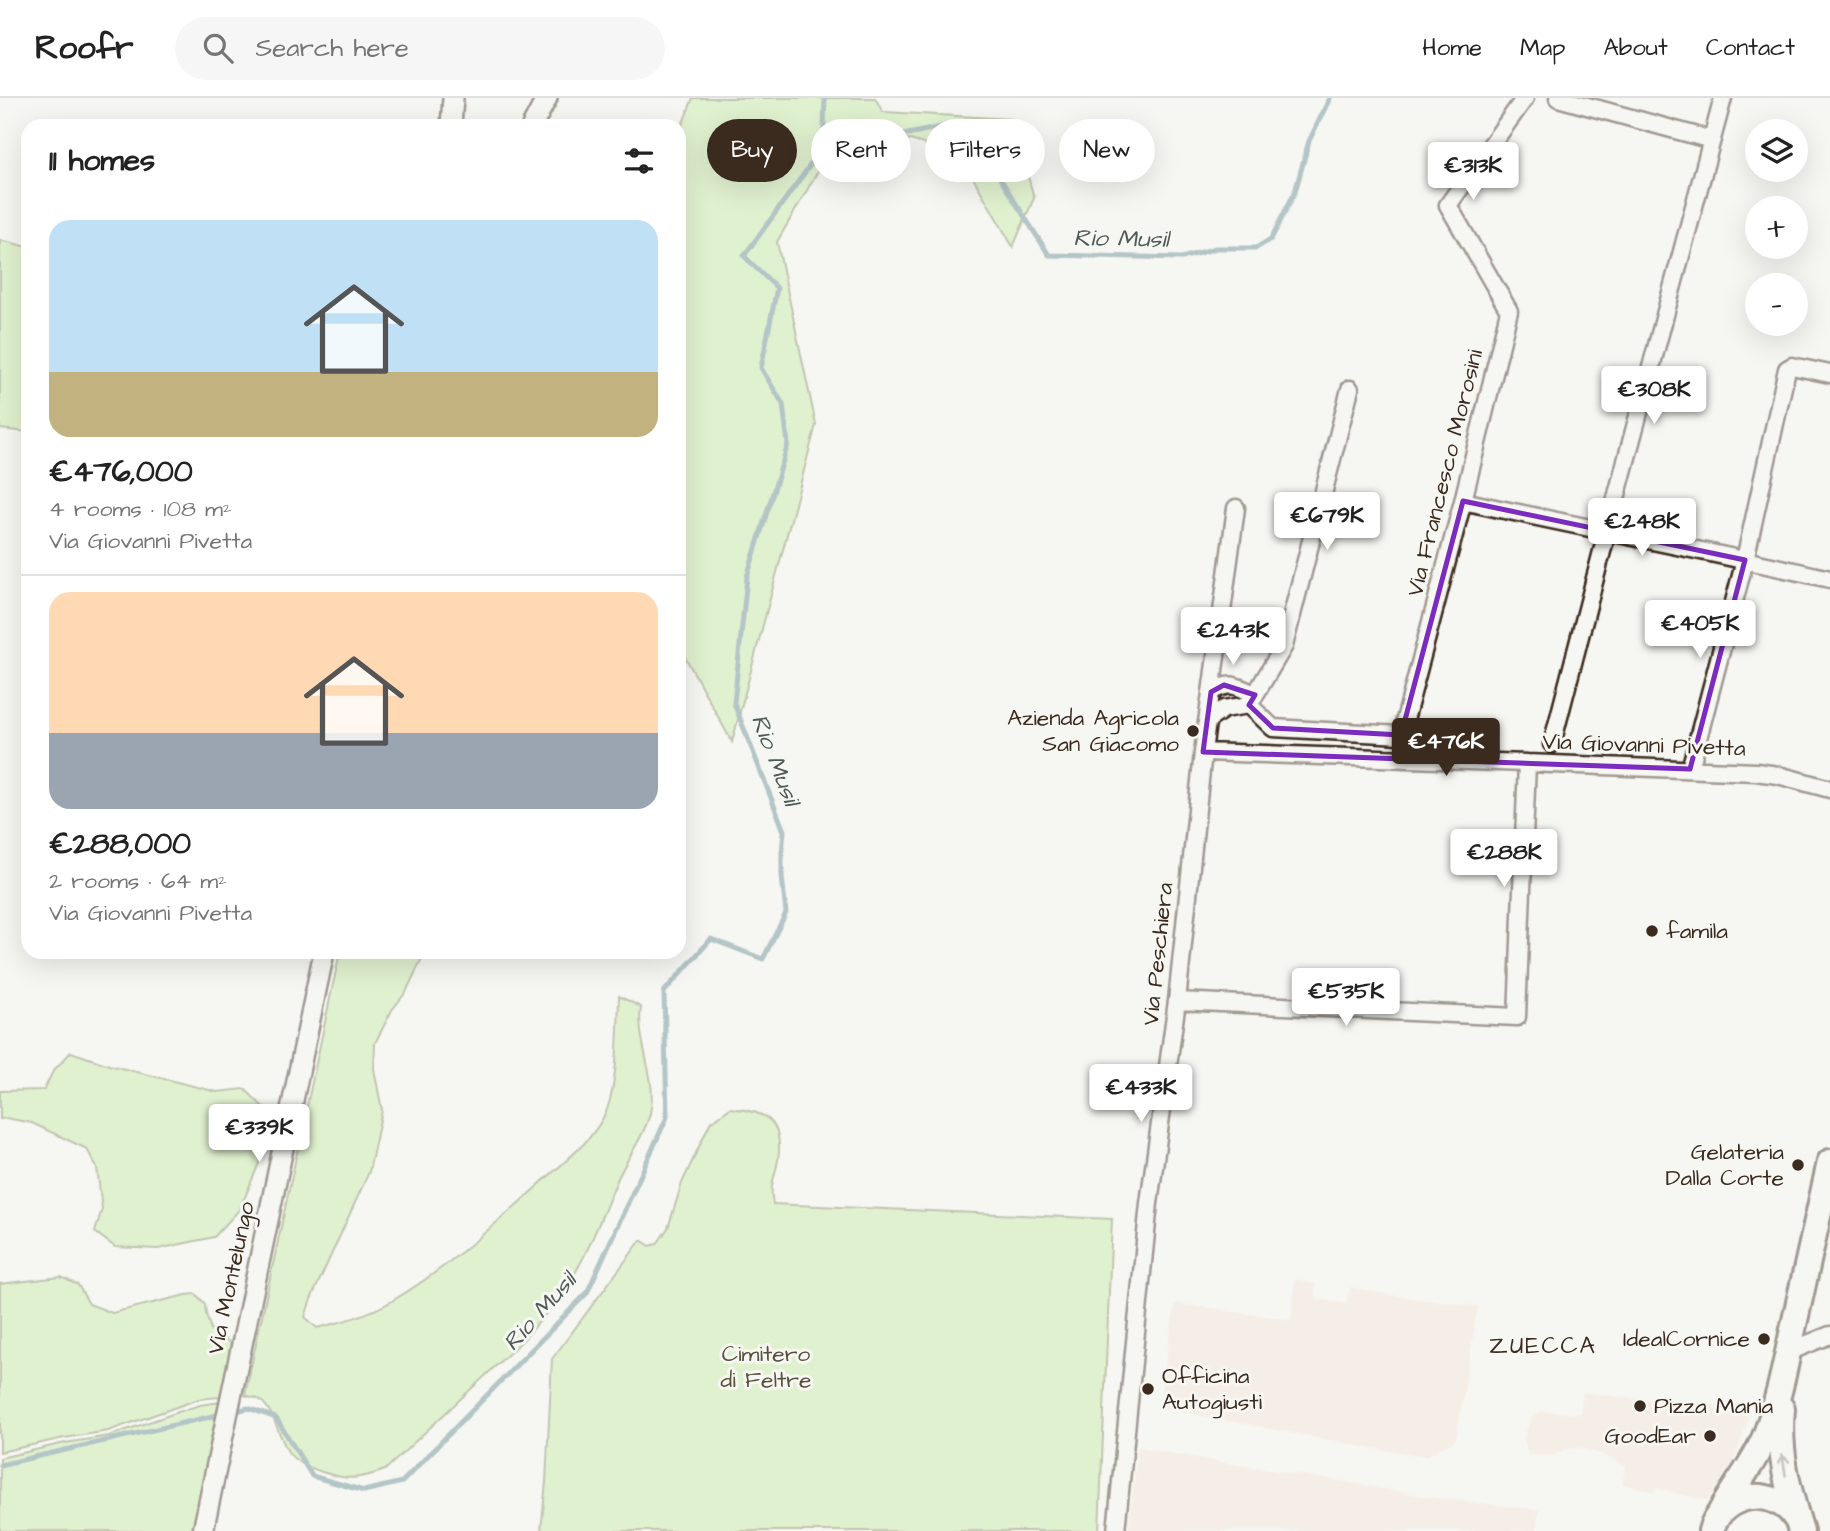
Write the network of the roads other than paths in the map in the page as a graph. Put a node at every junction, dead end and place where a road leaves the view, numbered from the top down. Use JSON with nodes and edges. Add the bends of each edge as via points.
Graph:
{"nodes":[{"id":1,"x":453,"y":98,"type":"edge"},
{"id":2,"x":547,"y":98,"type":"edge"},
{"id":3,"x":1525,"y":98,"type":"edge"},
{"id":4,"x":1558,"y":98,"type":"edge"},
{"id":5,"x":1723,"y":98,"type":"edge"},
{"id":6,"x":452,"y":119,"type":"edge"},
{"id":7,"x":536,"y":119,"type":"edge"},
{"id":8,"x":1712,"y":140,"type":"junction"},
{"id":9,"x":1830,"y":374,"type":"edge"},
{"id":10,"x":1350,"y":388,"type":"dead end"},
{"id":11,"x":1463,"y":500,"type":"junction"},
{"id":12,"x":1236,"y":508,"type":"dead end"},
{"id":13,"x":1607,"y":533,"type":"junction"},
{"id":14,"x":1745,"y":559,"type":"junction"},
{"id":15,"x":1830,"y":579,"type":"edge"},
{"id":16,"x":1211,"y":692,"type":"junction"},
{"id":17,"x":1252,"y":700,"type":"junction"},
{"id":18,"x":1207,"y":721,"type":"junction"},
{"id":19,"x":1552,"y":744,"type":"dead end"},
{"id":20,"x":1203,"y":752,"type":"junction"},
{"id":21,"x":1527,"y":763,"type":"junction"},
{"id":22,"x":1690,"y":769,"type":"junction"},
{"id":23,"x":1830,"y":789,"type":"edge"},
{"id":24,"x":323,"y":959,"type":"edge"},
{"id":25,"x":1177,"y":1001,"type":"junction"},
{"id":26,"x":1830,"y":1162,"type":"edge"},
{"id":27,"x":1830,"y":1335,"type":"edge"},
{"id":28,"x":1788,"y":1352,"type":"junction"},
{"id":29,"x":1715,"y":1522,"type":"edge"},
{"id":30,"x":203,"y":1531,"type":"edge"},
{"id":31,"x":1116,"y":1531,"type":"edge"},
{"id":32,"x":1801,"y":1531,"type":"edge"}],
"edges":[{"from":1,"to":6,"type":"street"},
{"from":2,"to":7,"type":"street"},
{"from":3,"to":11,"type":"street","name":"Via Francesco Morosini","via":[[1448,205],[1508,311]]},
{"from":4,"to":8,"type":"street"},
{"from":5,"to":8,"type":"street"},
{"from":8,"to":13,"type":"street"},
{"from":9,"to":14,"type":"street","via":[[1792,366],[1787,369]]},
{"from":10,"to":17,"type":"street","via":[[1284,646]]},
{"from":11,"to":13,"type":"street"},
{"from":11,"to":17,"type":"street","name":"Via Francesco Morosini","via":[[1401,735],[1273,728]]},
{"from":12,"to":16,"type":"street","name":"Via Peschiera"},
{"from":13,"to":14,"type":"street"},
{"from":13,"to":19,"type":"street"},
{"from":14,"to":15,"type":"street"},
{"from":14,"to":22,"type":"street"},
{"from":16,"to":17,"type":"street","via":[[1224,685],[1237,686]]},
{"from":16,"to":18,"type":"street","name":"Via Peschiera"},
{"from":17,"to":18,"type":"street","via":[[1224,709]]},
{"from":18,"to":20,"type":"street","name":"Via Peschiera"},
{"from":20,"to":21,"type":"street","name":"Via Giovanni Pivetta"},
{"from":20,"to":25,"type":"street","name":"Via Peschiera"},
{"from":21,"to":22,"type":"street","name":"Via Giovanni Pivetta"},
{"from":21,"to":25,"type":"street","via":[[1517,1017]]},
{"from":22,"to":23,"type":"street","name":"Via Giovanni Pivetta","via":[[1778,775]]},
{"from":24,"to":30,"type":"street","name":"Via Montelungo"},
{"from":25,"to":31,"type":"street","name":"Via Peschiera","via":[[1149,1203]]},
{"from":26,"to":28,"type":"main road"},
{"from":27,"to":28,"type":"street"},
{"from":28,"to":29,"type":"main road","via":[[1765,1436]]},
{"from":32,"to":28,"type":"main road","one_way":true,"via":[[1781,1447]]},
{"from":29,"to":32,"type":"main road","via":[[1731,1503],[1760,1496],[1787,1508]]}]}
